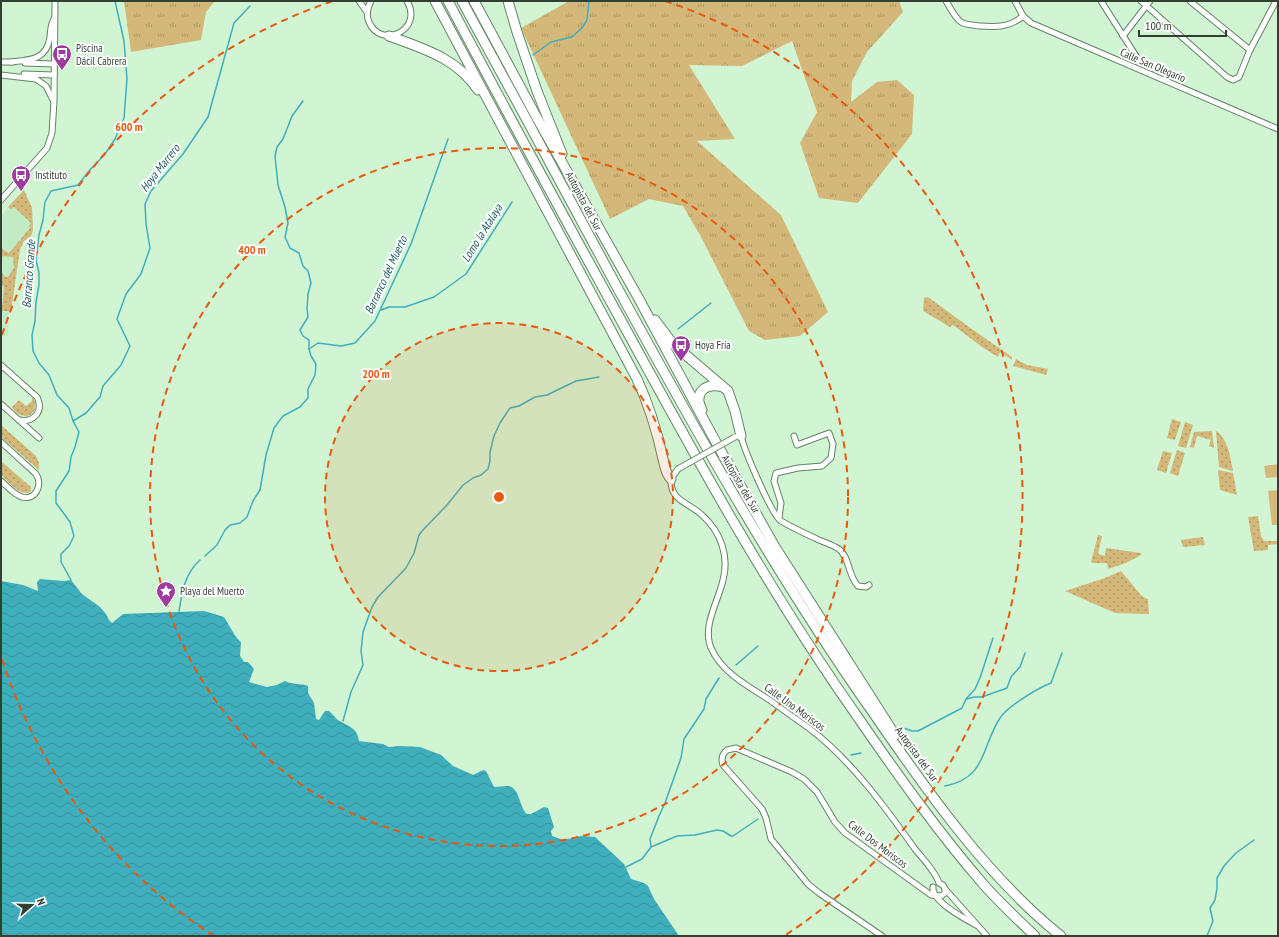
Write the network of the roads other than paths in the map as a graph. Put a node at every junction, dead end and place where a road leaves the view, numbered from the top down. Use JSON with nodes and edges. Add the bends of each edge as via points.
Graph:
{"nodes":[{"id":1,"x":55,"y":1,"type":"edge"},
{"id":2,"x":359,"y":1,"type":"edge"},
{"id":3,"x":371,"y":1,"type":"edge"},
{"id":4,"x":435,"y":1,"type":"edge"},
{"id":5,"x":448,"y":1,"type":"edge"},
{"id":6,"x":462,"y":1,"type":"edge"},
{"id":7,"x":474,"y":1,"type":"edge"},
{"id":8,"x":508,"y":1,"type":"edge"},
{"id":9,"x":946,"y":1,"type":"edge"},
{"id":10,"x":1015,"y":1,"type":"edge"},
{"id":11,"x":1101,"y":1,"type":"edge"},
{"id":12,"x":1108,"y":1,"type":"edge"},
{"id":13,"x":1141,"y":1,"type":"edge"},
{"id":14,"x":1150,"y":1,"type":"edge"},
{"id":15,"x":1276,"y":1,"type":"edge"},
{"id":16,"x":409,"y":2,"type":"edge"},
{"id":17,"x":1192,"y":2,"type":"edge"},
{"id":18,"x":1104,"y":6,"type":"junction"},
{"id":19,"x":1147,"y":6,"type":"junction"},
{"id":20,"x":367,"y":12,"type":"junction"},
{"id":21,"x":1023,"y":16,"type":"junction"},
{"id":22,"x":54,"y":18,"type":"junction"},
{"id":23,"x":389,"y":36,"type":"junction"},
{"id":24,"x":1123,"y":36,"type":"junction"},
{"id":25,"x":1250,"y":50,"type":"junction"},
{"id":26,"x":1136,"y":56,"type":"dead end"},
{"id":27,"x":1,"y":62,"type":"edge"},
{"id":28,"x":11,"y":62,"type":"junction"},
{"id":29,"x":54,"y":64,"type":"junction"},
{"id":30,"x":1,"y":75,"type":"edge"},
{"id":31,"x":54,"y":75,"type":"junction"},
{"id":32,"x":54,"y":101,"type":"junction"},
{"id":33,"x":1278,"y":129,"type":"edge"},
{"id":34,"x":509,"y":139,"type":"junction"},
{"id":35,"x":575,"y":187,"type":"junction"},
{"id":36,"x":541,"y":197,"type":"junction"},
{"id":37,"x":1,"y":200,"type":"edge"},
{"id":38,"x":593,"y":269,"type":"junction"},
{"id":39,"x":639,"y":299,"type":"junction"},
{"id":40,"x":1,"y":365,"type":"edge"},
{"id":41,"x":724,"y":387,"type":"junction"},
{"id":42,"x":1,"y":404,"type":"edge"},
{"id":43,"x":19,"y":420,"type":"junction"},
{"id":44,"x":712,"y":435,"type":"junction"},
{"id":45,"x":738,"y":436,"type":"junction"},
{"id":46,"x":794,"y":436,"type":"dead end"},
{"id":47,"x":39,"y":438,"type":"dead end"},
{"id":48,"x":1,"y":442,"type":"edge"},
{"id":49,"x":671,"y":479,"type":"junction"},
{"id":50,"x":1,"y":481,"type":"edge"},
{"id":51,"x":779,"y":519,"type":"junction"},
{"id":52,"x":869,"y":585,"type":"dead end"},
{"id":53,"x":938,"y":802,"type":"junction"},
{"id":54,"x":939,"y":883,"type":"junction"},
{"id":55,"x":920,"y":886,"type":"junction"},
{"id":56,"x":933,"y":887,"type":"junction"},
{"id":57,"x":946,"y":889,"type":"junction"},
{"id":58,"x":936,"y":895,"type":"junction"},
{"id":59,"x":977,"y":925,"type":"junction"},
{"id":60,"x":882,"y":936,"type":"edge"},
{"id":61,"x":987,"y":936,"type":"edge"},
{"id":62,"x":1035,"y":936,"type":"edge"},
{"id":63,"x":1061,"y":936,"type":"edge"}],
"edges":[{"from":1,"to":22,"type":"street"},
{"from":2,"to":20,"type":"street"},
{"from":3,"to":20,"type":"street"},
{"from":4,"to":34,"type":"highway"},
{"from":5,"to":38,"type":"highway"},
{"from":6,"to":53,"type":"highway","name":"Autopista del Sur","via":[[673,390],[743,513],[816,630],[894,744]]},
{"from":7,"to":35,"type":"highway"},
{"from":8,"to":35,"type":"highway","via":[[538,91]]},
{"from":9,"to":21,"type":"street","via":[[961,22],[973,25],[1005,26]]},
{"from":10,"to":21,"type":"street"},
{"from":11,"to":18,"type":"street","name":"Calle San Olegario"},
{"from":12,"to":18,"type":"street"},
{"from":13,"to":19,"type":"street"},
{"from":14,"to":19,"type":"street"},
{"from":15,"to":25,"type":"street"},
{"from":16,"to":23,"type":"street","via":[[411,14],[407,27],[398,34]]},
{"from":17,"to":25,"type":"street"},
{"from":18,"to":24,"type":"street","name":"Calle San Olegario"},
{"from":19,"to":24,"type":"street"},
{"from":19,"to":25,"type":"street","via":[[1233,80],[1239,77]]},
{"from":20,"to":23,"type":"street","via":[[368,21],[374,30]]},
{"from":21,"to":33,"type":"street","name":"Calle San Olegario","via":[[1031,23]]},
{"from":22,"to":28,"type":"street","via":[[47,49],[37,58]]},
{"from":22,"to":29,"type":"street"},
{"from":23,"to":34,"type":"highway","via":[[433,52],[452,64],[474,84]]},
{"from":24,"to":26,"type":"street","name":"Calle San Olegario"},
{"from":27,"to":28,"type":"street"},
{"from":28,"to":29,"type":"street"},
{"from":29,"to":31,"type":"street"},
{"from":30,"to":31,"type":"street"},
{"from":30,"to":32,"type":"street","via":[[36,79],[46,86]]},
{"from":31,"to":32,"type":"street"},
{"from":32,"to":37,"type":"street","via":[[52,133],[47,148]]},
{"from":34,"to":36,"type":"highway"},
{"from":35,"to":39,"type":"highway"},
{"from":36,"to":38,"type":"highway"},
{"from":36,"to":49,"type":"highway","via":[[637,379],[650,411],[666,473]]},
{"from":38,"to":62,"type":"highway","via":[[722,502],[799,630],[889,761],[955,849],[984,886]]},
{"from":39,"to":41,"type":"highway","via":[[673,344]]},
{"from":39,"to":44,"type":"highway"},
{"from":40,"to":43,"type":"street","via":[[39,401],[34,418],[27,421]]},
{"from":41,"to":44,"type":"highway","via":[[707,387],[700,395],[699,402],[710,424]]},
{"from":41,"to":45,"type":"highway","via":[[733,403]]},
{"from":42,"to":43,"type":"street"},
{"from":43,"to":47,"type":"street"},
{"from":44,"to":53,"type":"highway","via":[[775,547]]},
{"from":45,"to":49,"type":"street","bridge":true,"via":[[678,469]]},
{"from":45,"to":51,"type":"street"},
{"from":46,"to":51,"type":"street","via":[[797,445],[829,433],[833,444],[831,458],[822,466],[776,473],[774,481],[781,503]]},
{"from":48,"to":50,"type":"street","via":[[39,477],[40,484],[34,494],[25,497],[16,494]]},
{"from":49,"to":54,"type":"street","name":"Calle Uno Moriscos","via":[[672,491],[676,497],[707,520],[723,547],[724,575],[710,618],[709,630],[710,648],[715,658],[729,672],[811,730],[843,758],[867,785]]},
{"from":51,"to":52,"type":"street","via":[[837,548],[844,554],[854,582],[858,586]]},
{"from":53,"to":63,"type":"highway","name":"Autopista del Sur","via":[[1011,890]]},
{"from":54,"to":56,"type":"street"},
{"from":54,"to":57,"type":"street","name":"Calle Uno Moriscos"},
{"from":55,"to":56,"type":"street","via":[[928,889]]},
{"from":55,"to":58,"type":"street","via":[[931,895]]},
{"from":55,"to":60,"type":"street","name":"Calle Dos Moriscos","via":[[845,833],[817,792],[804,779],[736,748],[724,752],[723,765],[762,809],[771,839],[792,866],[819,893]]},
{"from":56,"to":58,"type":"street"},
{"from":57,"to":58,"type":"street","via":[[942,896]]},
{"from":57,"to":59,"type":"street","name":"Calle Uno Moriscos"},
{"from":58,"to":59,"type":"street","via":[[940,902]]},
{"from":59,"to":61,"type":"street","name":"Calle Uno Moriscos"}]}
